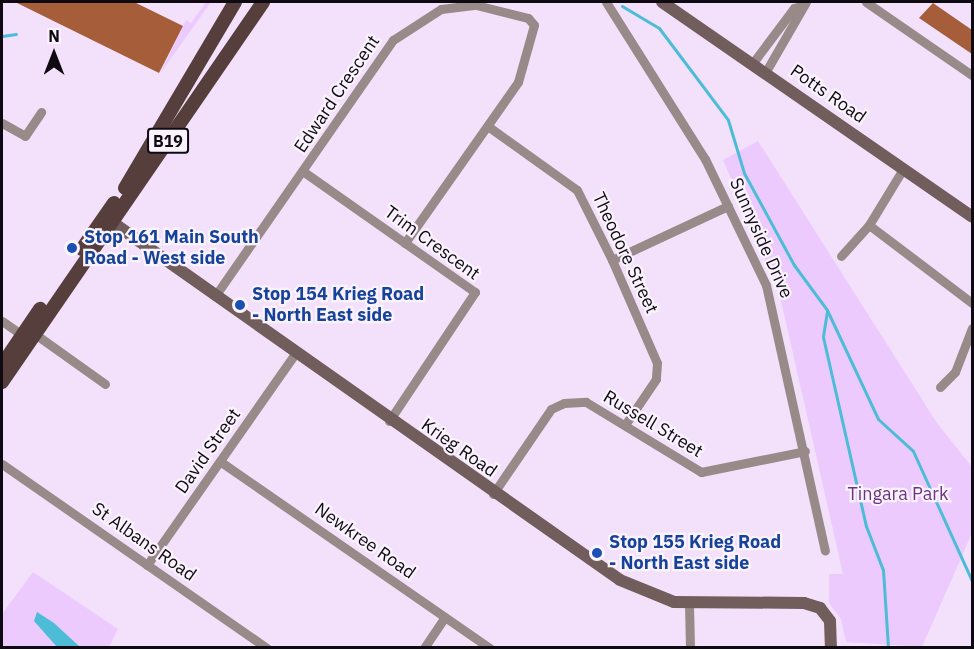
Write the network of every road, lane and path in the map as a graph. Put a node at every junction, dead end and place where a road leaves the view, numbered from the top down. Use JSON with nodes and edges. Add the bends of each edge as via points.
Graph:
{"nodes":[{"id":1,"x":235,"y":2,"type":"edge"},
{"id":2,"x":263,"y":2,"type":"edge"},
{"id":3,"x":606,"y":2,"type":"edge"},
{"id":4,"x":662,"y":2,"type":"edge"},
{"id":5,"x":866,"y":2,"type":"edge"},
{"id":6,"x":805,"y":3,"type":"edge"},
{"id":7,"x":752,"y":64,"type":"junction"},
{"id":8,"x":765,"y":73,"type":"junction"},
{"id":9,"x":972,"y":75,"type":"edge"},
{"id":10,"x":41,"y":112,"type":"dead end"},
{"id":11,"x":2,"y":123,"type":"edge"},
{"id":12,"x":489,"y":127,"type":"junction"},
{"id":13,"x":903,"y":169,"type":"junction"},
{"id":14,"x":304,"y":172,"type":"junction"},
{"id":15,"x":112,"y":205,"type":"junction"},
{"id":16,"x":728,"y":206,"type":"junction"},
{"id":17,"x":972,"y":216,"type":"edge"},
{"id":18,"x":112,"y":222,"type":"junction"},
{"id":19,"x":869,"y":225,"type":"junction"},
{"id":20,"x":94,"y":232,"type":"junction"},
{"id":21,"x":405,"y":243,"type":"junction"},
{"id":22,"x":840,"y":256,"type":"dead end"},
{"id":23,"x":612,"y":260,"type":"junction"},
{"id":24,"x":215,"y":296,"type":"junction"},
{"id":25,"x":972,"y":303,"type":"edge"},
{"id":26,"x":2,"y":321,"type":"edge"},
{"id":27,"x":972,"y":328,"type":"edge"},
{"id":28,"x":28,"y":335,"type":"junction"},
{"id":29,"x":294,"y":355,"type":"junction"},
{"id":30,"x":2,"y":366,"type":"edge"},
{"id":31,"x":2,"y":382,"type":"edge"},
{"id":32,"x":105,"y":384,"type":"dead end"},
{"id":33,"x":940,"y":387,"type":"dead end"},
{"id":34,"x":388,"y":420,"type":"junction"},
{"id":35,"x":625,"y":425,"type":"junction"},
{"id":36,"x":805,"y":451,"type":"junction"},
{"id":37,"x":221,"y":462,"type":"junction"},
{"id":38,"x":2,"y":464,"type":"edge"},
{"id":39,"x":493,"y":494,"type":"junction"},
{"id":40,"x":825,"y":551,"type":"dead end"},
{"id":41,"x":147,"y":565,"type":"junction"},
{"id":42,"x":689,"y":604,"type":"junction"},
{"id":43,"x":445,"y":617,"type":"junction"},
{"id":44,"x":254,"y":638,"type":"junction"},
{"id":45,"x":247,"y":648,"type":"edge"},
{"id":46,"x":267,"y":648,"type":"edge"},
{"id":47,"x":424,"y":648,"type":"edge"},
{"id":48,"x":490,"y":648,"type":"edge"},
{"id":49,"x":690,"y":648,"type":"edge"},
{"id":50,"x":831,"y":648,"type":"edge"}],
"edges":[{"from":1,"to":15,"type":"main road","number":"B19"},
{"from":2,"to":18,"type":"main road","number":"B19"},
{"from":3,"to":16,"type":"street","name":"Sunnyside Drive"},
{"from":4,"to":7,"type":"street","name":"Potts Road"},
{"from":5,"to":9,"type":"street"},
{"from":6,"to":7,"type":"street","via":[[794,8]]},
{"from":6,"to":8,"type":"street"},
{"from":7,"to":8,"type":"street","name":"Potts Road"},
{"from":8,"to":13,"type":"street","name":"Potts Road"},
{"from":10,"to":11,"type":"street","via":[[25,136]]},
{"from":12,"to":14,"type":"street","name":"Edward Crescent","via":[[518,81],[534,25],[528,18],[476,5],[441,9],[393,39]]},
{"from":12,"to":21,"type":"street","name":"Edward Crescent"},
{"from":12,"to":23,"type":"street","name":"Theodore Street","via":[[577,190]]},
{"from":13,"to":17,"type":"street","name":"Potts Road"},
{"from":13,"to":19,"type":"street"},
{"from":14,"to":21,"type":"street","name":"Trim Crescent"},
{"from":14,"to":24,"type":"street","name":"Edward Crescent"},
{"from":15,"to":18,"type":"main road"},
{"from":15,"to":20,"type":"main road","number":"B19"},
{"from":16,"to":23,"type":"street"},
{"from":16,"to":36,"type":"street","name":"Sunnyside Drive","via":[[772,301]]},
{"from":18,"to":20,"type":"main road"},
{"from":18,"to":24,"type":"street","name":"Krieg Road"},
{"from":18,"to":28,"type":"main road","number":"B19"},
{"from":19,"to":22,"type":"street"},
{"from":19,"to":25,"type":"street"},
{"from":20,"to":28,"type":"main road","number":"B19"},
{"from":21,"to":34,"type":"street","name":"Trim Crescent","via":[[475,292]]},
{"from":23,"to":35,"type":"street","name":"Theodore Street","via":[[657,363],[656,378]]},
{"from":24,"to":29,"type":"street","name":"Krieg Road"},
{"from":26,"to":28,"type":"street"},
{"from":27,"to":33,"type":"street","via":[[955,372]]},
{"from":28,"to":30,"type":"main road","number":"B19"},
{"from":28,"to":31,"type":"main road","number":"B19"},
{"from":28,"to":32,"type":"street"},
{"from":29,"to":34,"type":"street","name":"Krieg Road"},
{"from":29,"to":37,"type":"street","name":"David Street"},
{"from":34,"to":39,"type":"street","name":"Krieg Road"},
{"from":35,"to":36,"type":"street","name":"Russell Street","via":[[701,472]]},
{"from":35,"to":39,"type":"street","name":"Russell Street","via":[[586,402],[558,405]]},
{"from":36,"to":40,"type":"street","name":"Sunnyside Drive"},
{"from":37,"to":41,"type":"street","name":"David Street"},
{"from":37,"to":43,"type":"street","name":"Newkree Road"},
{"from":38,"to":41,"type":"street","name":"St Albans Road"},
{"from":39,"to":42,"type":"street","name":"Krieg Road","via":[[620,580],[656,598]]},
{"from":41,"to":44,"type":"street","name":"St Albans Road"},
{"from":42,"to":49,"type":"street"},
{"from":42,"to":50,"type":"street","name":"Krieg Road","via":[[804,603],[820,608],[830,621]]},
{"from":43,"to":47,"type":"street"},
{"from":43,"to":48,"type":"street","name":"Newkree Road"},
{"from":44,"to":45,"type":"street"},
{"from":44,"to":46,"type":"street","name":"St Albans Road"}]}
